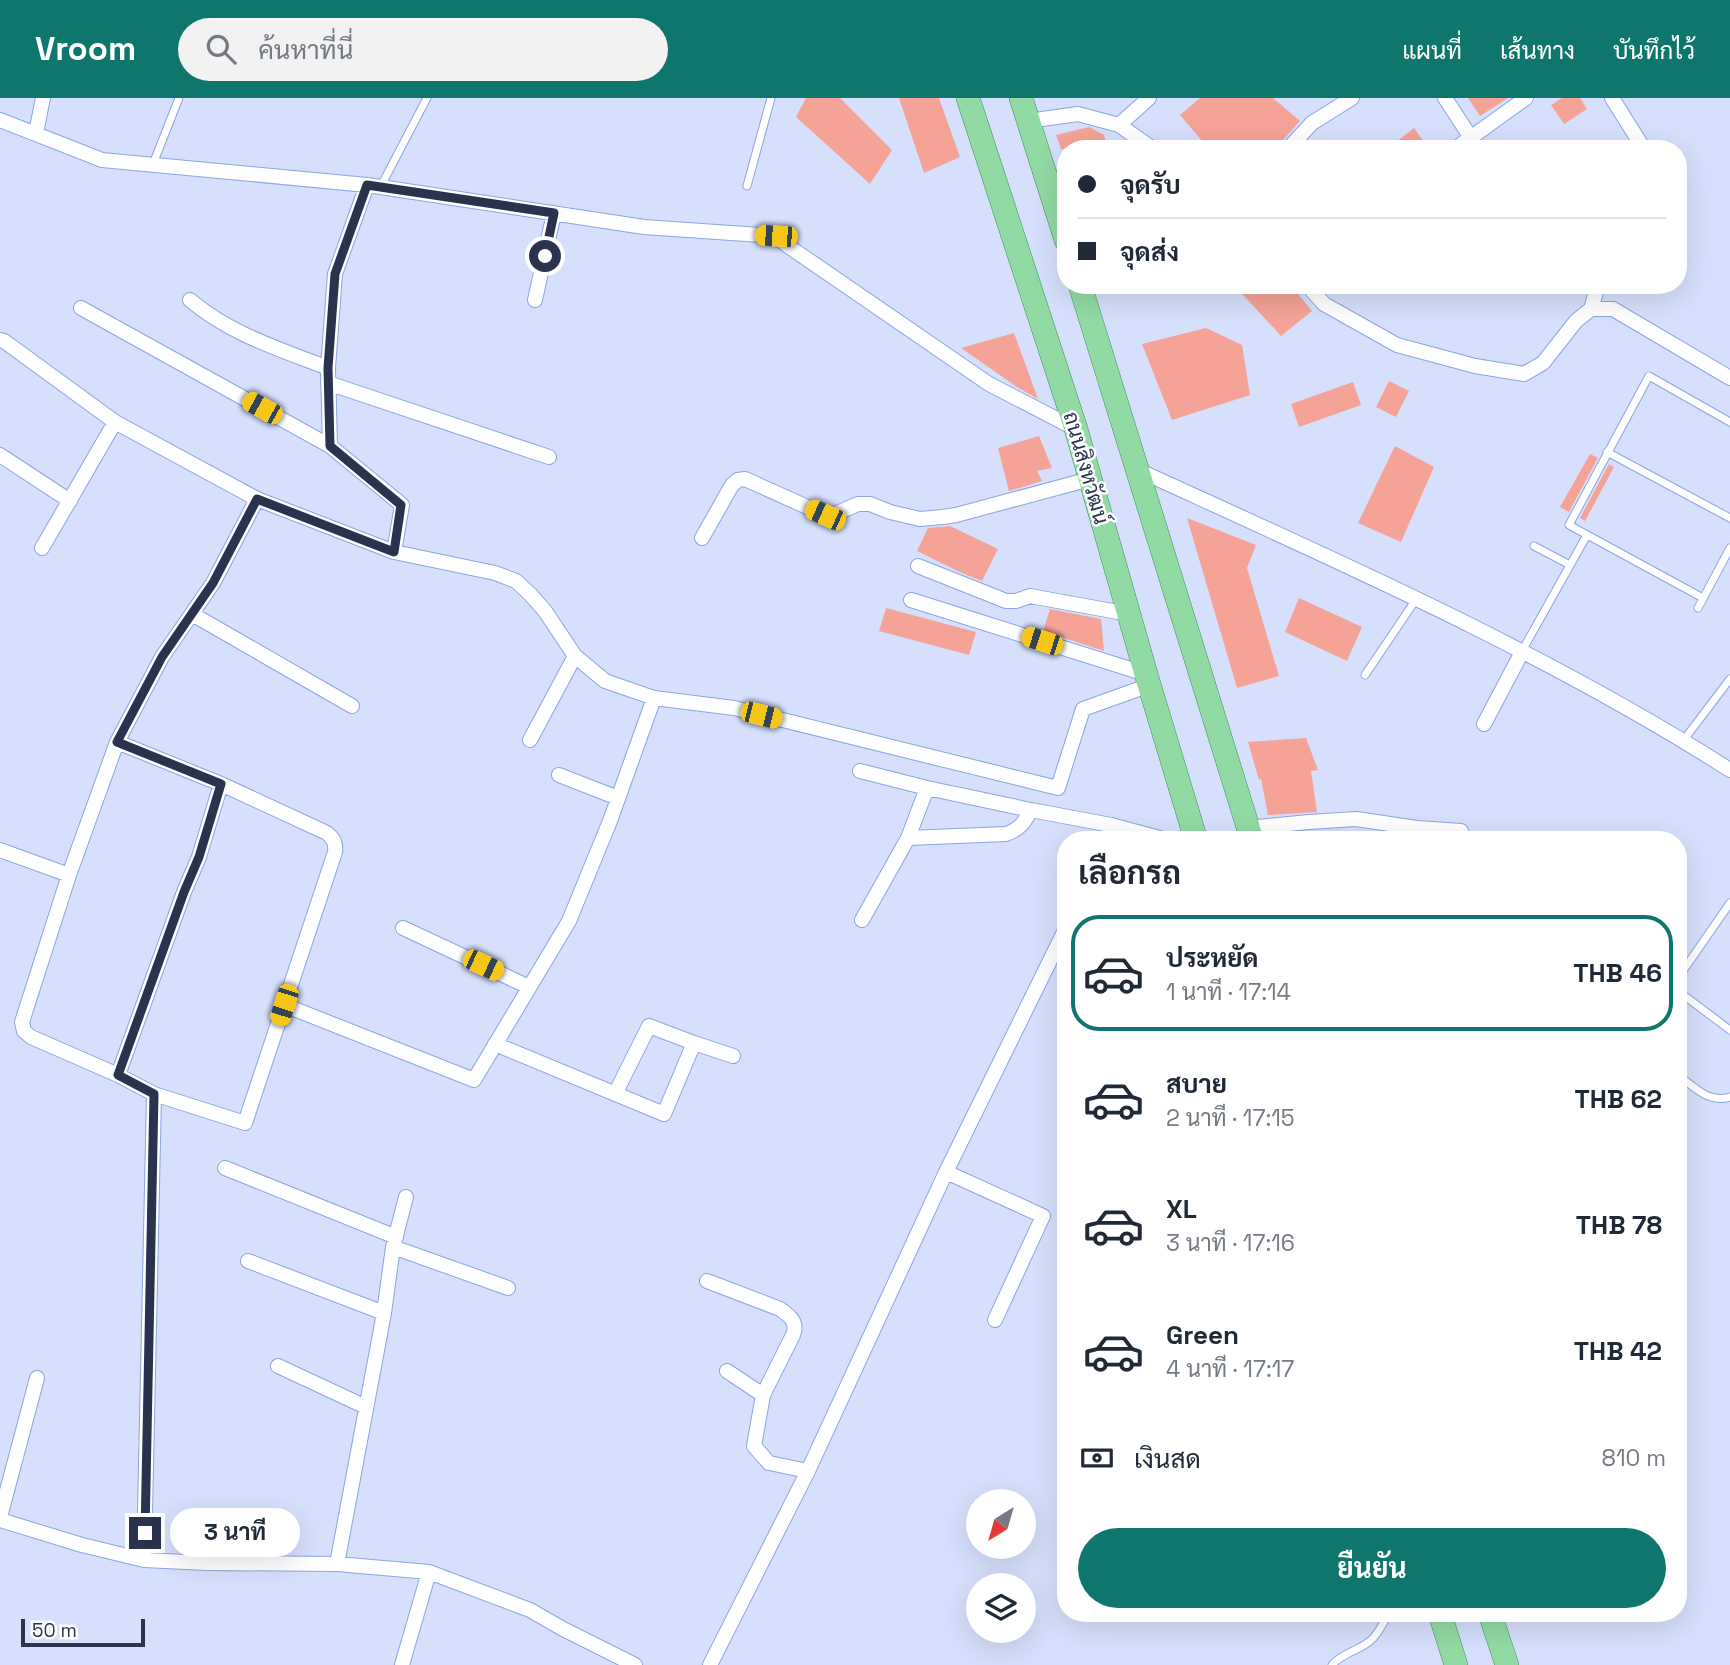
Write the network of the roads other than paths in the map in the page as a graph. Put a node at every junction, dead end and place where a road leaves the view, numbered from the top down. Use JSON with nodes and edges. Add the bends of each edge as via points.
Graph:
{"nodes":[{"id":1,"x":43,"y":98,"type":"edge"},
{"id":2,"x":179,"y":98,"type":"edge"},
{"id":3,"x":427,"y":98,"type":"edge"},
{"id":4,"x":771,"y":98,"type":"edge"},
{"id":5,"x":968,"y":98,"type":"edge"},
{"id":6,"x":1021,"y":98,"type":"edge"},
{"id":7,"x":1149,"y":98,"type":"edge"},
{"id":8,"x":1352,"y":98,"type":"edge"},
{"id":9,"x":1445,"y":98,"type":"edge"},
{"id":10,"x":1526,"y":98,"type":"edge"},
{"id":11,"x":1612,"y":98,"type":"edge"},
{"id":12,"x":0,"y":120,"type":"edge"},
{"id":13,"x":1028,"y":121,"type":"junction"},
{"id":14,"x":1119,"y":125,"type":"junction"},
{"id":15,"x":36,"y":133,"type":"junction"},
{"id":16,"x":1471,"y":138,"type":"junction"},
{"id":17,"x":1140,"y":140,"type":"edge"},
{"id":18,"x":1296,"y":140,"type":"edge"},
{"id":19,"x":1468,"y":140,"type":"edge"},
{"id":20,"x":1638,"y":140,"type":"edge"},
{"id":21,"x":153,"y":164,"type":"junction"},
{"id":22,"x":374,"y":186,"type":"junction"},
{"id":23,"x":747,"y":186,"type":"dead end"},
{"id":24,"x":1057,"y":212,"type":"edge"},
{"id":25,"x":554,"y":213,"type":"junction"},
{"id":26,"x":1083,"y":294,"type":"edge"},
{"id":27,"x":1315,"y":294,"type":"edge"},
{"id":28,"x":1595,"y":294,"type":"edge"},
{"id":29,"x":190,"y":300,"type":"dead end"},
{"id":30,"x":535,"y":300,"type":"dead end"},
{"id":31,"x":81,"y":307,"type":"dead end"},
{"id":32,"x":1591,"y":309,"type":"junction"},
{"id":33,"x":0,"y":340,"type":"edge"},
{"id":34,"x":328,"y":368,"type":"junction"},
{"id":35,"x":1730,"y":378,"type":"edge"},
{"id":36,"x":328,"y":383,"type":"junction"},
{"id":37,"x":115,"y":422,"type":"junction"},
{"id":38,"x":1730,"y":422,"type":"edge"},
{"id":39,"x":1076,"y":429,"type":"junction"},
{"id":40,"x":330,"y":446,"type":"junction"},
{"id":41,"x":1607,"y":452,"type":"junction"},
{"id":42,"x":0,"y":455,"type":"edge"},
{"id":43,"x":549,"y":457,"type":"dead end"},
{"id":44,"x":1138,"y":470,"type":"junction"},
{"id":45,"x":1090,"y":479,"type":"junction"},
{"id":46,"x":257,"y":499,"type":"junction"},
{"id":47,"x":70,"y":500,"type":"junction"},
{"id":48,"x":1730,"y":518,"type":"edge"},
{"id":49,"x":1587,"y":535,"type":"junction"},
{"id":50,"x":702,"y":538,"type":"dead end"},
{"id":51,"x":1534,"y":546,"type":"dead end"},
{"id":52,"x":42,"y":548,"type":"dead end"},
{"id":53,"x":1730,"y":548,"type":"edge"},
{"id":54,"x":394,"y":552,"type":"junction"},
{"id":55,"x":1570,"y":565,"type":"junction"},
{"id":56,"x":918,"y":566,"type":"dead end"},
{"id":57,"x":1417,"y":598,"type":"junction"},
{"id":58,"x":1703,"y":598,"type":"junction"},
{"id":59,"x":911,"y":600,"type":"dead end"},
{"id":60,"x":1698,"y":608,"type":"dead end"},
{"id":61,"x":192,"y":614,"type":"junction"},
{"id":62,"x":1129,"y":614,"type":"junction"},
{"id":63,"x":1522,"y":652,"type":"junction"},
{"id":64,"x":575,"y":656,"type":"junction"},
{"id":65,"x":1364,"y":676,"type":"dead end"},
{"id":66,"x":1730,"y":679,"type":"edge"},
{"id":67,"x":1148,"y":680,"type":"junction"},
{"id":68,"x":654,"y":698,"type":"junction"},
{"id":69,"x":352,"y":706,"type":"dead end"},
{"id":70,"x":1483,"y":724,"type":"dead end"},
{"id":71,"x":530,"y":740,"type":"dead end"},
{"id":72,"x":1683,"y":741,"type":"junction"},
{"id":73,"x":117,"y":742,"type":"junction"},
{"id":74,"x":860,"y":771,"type":"dead end"},
{"id":75,"x":1730,"y":771,"type":"edge"},
{"id":76,"x":559,"y":775,"type":"dead end"},
{"id":77,"x":221,"y":784,"type":"junction"},
{"id":78,"x":927,"y":788,"type":"junction"},
{"id":79,"x":618,"y":798,"type":"junction"},
{"id":80,"x":1031,"y":810,"type":"junction"},
{"id":81,"x":1111,"y":825,"type":"junction"},
{"id":82,"x":1110,"y":831,"type":"edge"},
{"id":83,"x":1133,"y":831,"type":"edge"},
{"id":84,"x":1193,"y":831,"type":"edge"},
{"id":85,"x":1249,"y":831,"type":"edge"},
{"id":86,"x":1265,"y":831,"type":"edge"},
{"id":87,"x":1461,"y":831,"type":"dead end"},
{"id":88,"x":908,"y":838,"type":"junction"},
{"id":89,"x":0,"y":850,"type":"edge"},
{"id":90,"x":69,"y":875,"type":"junction"},
{"id":91,"x":1730,"y":903,"type":"edge"},
{"id":92,"x":862,"y":920,"type":"dead end"},
{"id":93,"x":403,"y":928,"type":"dead end"},
{"id":94,"x":1057,"y":946,"type":"edge"},
{"id":95,"x":1687,"y":965,"type":"edge"},
{"id":96,"x":529,"y":987,"type":"junction"},
{"id":97,"x":1687,"y":998,"type":"edge"},
{"id":98,"x":284,"y":1005,"type":"junction"},
{"id":99,"x":1730,"y":1030,"type":"edge"},
{"id":100,"x":694,"y":1043,"type":"junction"},
{"id":101,"x":495,"y":1044,"type":"junction"},
{"id":102,"x":733,"y":1056,"type":"dead end"},
{"id":103,"x":118,"y":1075,"type":"junction"},
{"id":104,"x":1687,"y":1082,"type":"edge"},
{"id":105,"x":154,"y":1094,"type":"junction"},
{"id":106,"x":615,"y":1094,"type":"junction"},
{"id":107,"x":1730,"y":1097,"type":"edge"},
{"id":108,"x":225,"y":1168,"type":"dead end"},
{"id":109,"x":946,"y":1172,"type":"junction"},
{"id":110,"x":407,"y":1197,"type":"dead end"},
{"id":111,"x":395,"y":1242,"type":"junction"},
{"id":112,"x":247,"y":1261,"type":"dead end"},
{"id":113,"x":707,"y":1281,"type":"dead end"},
{"id":114,"x":508,"y":1288,"type":"dead end"},
{"id":115,"x":384,"y":1313,"type":"junction"},
{"id":116,"x":995,"y":1320,"type":"dead end"},
{"id":117,"x":278,"y":1366,"type":"dead end"},
{"id":118,"x":727,"y":1371,"type":"dead end"},
{"id":119,"x":37,"y":1378,"type":"dead end"},
{"id":120,"x":763,"y":1395,"type":"junction"},
{"id":121,"x":366,"y":1407,"type":"junction"},
{"id":122,"x":808,"y":1471,"type":"junction"},
{"id":123,"x":0,"y":1518,"type":"edge"},
{"id":124,"x":144,"y":1560,"type":"junction"},
{"id":125,"x":337,"y":1564,"type":"junction"},
{"id":126,"x":429,"y":1572,"type":"junction"},
{"id":127,"x":1384,"y":1622,"type":"edge"},
{"id":128,"x":1443,"y":1622,"type":"edge"},
{"id":129,"x":1493,"y":1622,"type":"edge"},
{"id":130,"x":402,"y":1665,"type":"edge"},
{"id":131,"x":635,"y":1665,"type":"edge"},
{"id":132,"x":710,"y":1665,"type":"edge"},
{"id":133,"x":1332,"y":1665,"type":"edge"},
{"id":134,"x":1456,"y":1665,"type":"edge"},
{"id":135,"x":1507,"y":1665,"type":"edge"}],
"edges":[{"from":1,"to":15,"type":"street"},
{"from":2,"to":21,"type":"lane"},
{"from":3,"to":22,"type":"lane"},
{"from":4,"to":23,"type":"lane"},
{"from":5,"to":39,"type":"main road","name":"ถนนสิงหวัฒน์"},
{"from":6,"to":13,"type":"main road"},
{"from":7,"to":14,"type":"street"},
{"from":8,"to":18,"type":"street","via":[[1312,123]]},
{"from":9,"to":16,"type":"street"},
{"from":10,"to":16,"type":"street"},
{"from":11,"to":20,"type":"street"},
{"from":12,"to":15,"type":"street"},
{"from":13,"to":14,"type":"street","via":[[1078,114]]},
{"from":13,"to":24,"type":"main road"},
{"from":14,"to":17,"type":"street"},
{"from":15,"to":21,"type":"street","via":[[102,160]]},
{"from":16,"to":19,"type":"street"},
{"from":21,"to":22,"type":"street"},
{"from":22,"to":25,"type":"street"},
{"from":22,"to":34,"type":"street","via":[[335,274]]},
{"from":25,"to":30,"type":"street"},
{"from":25,"to":39,"type":"street","via":[[644,227],[776,236],[989,384]]},
{"from":26,"to":44,"type":"main road"},
{"from":27,"to":32,"type":"street","via":[[1324,304],[1397,345],[1524,374],[1543,363]]},
{"from":28,"to":32,"type":"street"},
{"from":29,"to":34,"type":"street","via":[[248,338]]},
{"from":31,"to":40,"type":"street"},
{"from":32,"to":35,"type":"street","via":[[1613,309]]},
{"from":33,"to":37,"type":"street"},
{"from":34,"to":36,"type":"street"},
{"from":36,"to":40,"type":"street"},
{"from":36,"to":43,"type":"street"},
{"from":37,"to":46,"type":"street"},
{"from":37,"to":47,"type":"street"},
{"from":38,"to":41,"type":"lane","via":[[1649,376]]},
{"from":39,"to":45,"type":"main road","name":"ถนนสิงหวัฒน์"},
{"from":40,"to":54,"type":"street","via":[[401,505]]},
{"from":41,"to":48,"type":"lane"},
{"from":41,"to":49,"type":"lane","via":[[1569,525]]},
{"from":42,"to":47,"type":"street"},
{"from":44,"to":57,"type":"street"},
{"from":44,"to":85,"type":"main road"},
{"from":45,"to":50,"type":"street","via":[[956,515],[920,519],[870,504],[825,515],[745,479],[738,480]]},
{"from":45,"to":62,"type":"main road","name":"ถนนสิงหวัฒน์"},
{"from":46,"to":54,"type":"street"},
{"from":46,"to":61,"type":"street"},
{"from":47,"to":52,"type":"street"},
{"from":49,"to":55,"type":"lane"},
{"from":49,"to":58,"type":"lane"},
{"from":51,"to":55,"type":"lane"},
{"from":53,"to":58,"type":"lane"},
{"from":54,"to":64,"type":"street","via":[[516,581],[545,611]]},
{"from":55,"to":63,"type":"lane"},
{"from":56,"to":62,"type":"street","via":[[1006,601],[1030,596]]},
{"from":57,"to":63,"type":"street"},
{"from":57,"to":65,"type":"lane"},
{"from":58,"to":60,"type":"lane"},
{"from":59,"to":67,"type":"street"},
{"from":61,"to":69,"type":"street"},
{"from":61,"to":73,"type":"street","via":[[162,657]]},
{"from":62,"to":67,"type":"main road","name":"ถนนสิงหวัฒน์"},
{"from":63,"to":70,"type":"street"},
{"from":63,"to":72,"type":"street"},
{"from":64,"to":68,"type":"street","via":[[604,681]]},
{"from":64,"to":71,"type":"street"},
{"from":66,"to":72,"type":"lane"},
{"from":67,"to":68,"type":"street","via":[[1083,709],[1058,788],[734,708]]},
{"from":67,"to":84,"type":"main road","name":"ถนนสิงหวัฒน์"},
{"from":68,"to":79,"type":"street"},
{"from":72,"to":75,"type":"street"},
{"from":73,"to":77,"type":"street"},
{"from":73,"to":90,"type":"street"},
{"from":74,"to":78,"type":"street"},
{"from":76,"to":79,"type":"street"},
{"from":77,"to":98,"type":"street","via":[[327,833],[335,845]]},
{"from":77,"to":103,"type":"street","via":[[199,857]]},
{"from":78,"to":80,"type":"street"},
{"from":78,"to":88,"type":"street"},
{"from":79,"to":96,"type":"street","via":[[569,921]]},
{"from":80,"to":81,"type":"street"},
{"from":80,"to":88,"type":"street","via":[[1018,830],[1006,834]]},
{"from":81,"to":82,"type":"street"},
{"from":81,"to":83,"type":"street"},
{"from":86,"to":87,"type":"street","via":[[1356,819]]},
{"from":88,"to":92,"type":"street"},
{"from":89,"to":90,"type":"street"},
{"from":90,"to":103,"type":"street","via":[[22,1021],[24,1031]]},
{"from":91,"to":95,"type":"lane"},
{"from":93,"to":96,"type":"street"},
{"from":94,"to":109,"type":"street"},
{"from":96,"to":101,"type":"street"},
{"from":97,"to":99,"type":"lane"},
{"from":98,"to":101,"type":"street","via":[[474,1080]]},
{"from":98,"to":105,"type":"street","via":[[246,1123]]},
{"from":100,"to":102,"type":"street"},
{"from":100,"to":106,"type":"street","via":[[649,1026]]},
{"from":100,"to":106,"type":"street","via":[[664,1114]]},
{"from":101,"to":106,"type":"street"},
{"from":103,"to":105,"type":"street"},
{"from":104,"to":107,"type":"lane","via":[[1716,1100]]},
{"from":105,"to":124,"type":"street"},
{"from":108,"to":111,"type":"street"},
{"from":109,"to":116,"type":"street","via":[[1044,1216]]},
{"from":109,"to":122,"type":"street"},
{"from":110,"to":111,"type":"street"},
{"from":111,"to":114,"type":"street"},
{"from":111,"to":115,"type":"street"},
{"from":112,"to":115,"type":"street"},
{"from":113,"to":120,"type":"street","via":[[780,1309],[794,1322],[793,1335]]},
{"from":115,"to":121,"type":"street"},
{"from":117,"to":121,"type":"street"},
{"from":118,"to":120,"type":"street"},
{"from":119,"to":123,"type":"street"},
{"from":120,"to":122,"type":"street","via":[[754,1446],[769,1463]]},
{"from":121,"to":125,"type":"street"},
{"from":122,"to":132,"type":"street"},
{"from":123,"to":124,"type":"street"},
{"from":124,"to":125,"type":"street"},
{"from":125,"to":126,"type":"street"},
{"from":126,"to":130,"type":"street"},
{"from":126,"to":131,"type":"street","via":[[530,1610]]},
{"from":127,"to":133,"type":"lane","via":[[1373,1639]]},
{"from":128,"to":134,"type":"main road"},
{"from":129,"to":135,"type":"main road"}]}
